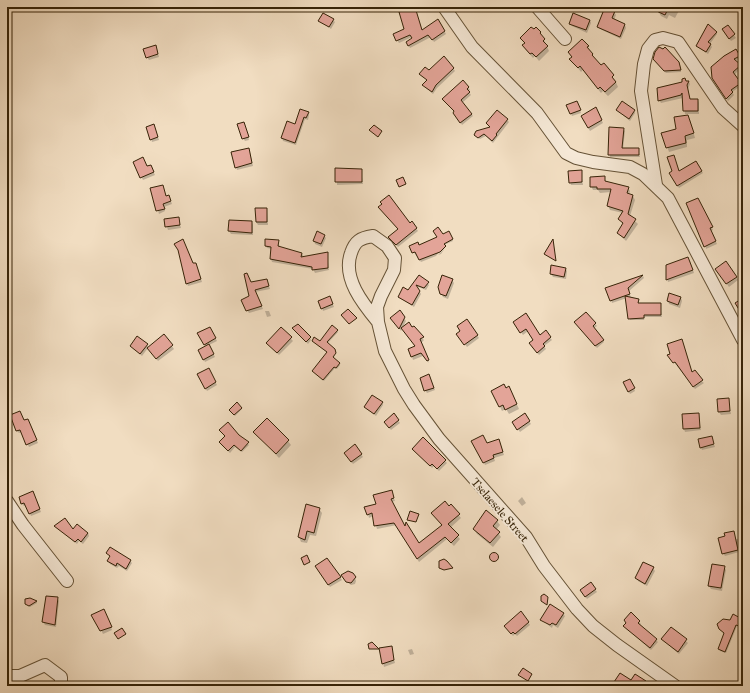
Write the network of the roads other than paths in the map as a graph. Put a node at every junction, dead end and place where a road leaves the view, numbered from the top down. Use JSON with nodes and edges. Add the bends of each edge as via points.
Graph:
{"nodes":[{"id":1,"x":444,"y":7,"type":"edge"},
{"id":2,"x":537,"y":7,"type":"edge"},
{"id":3,"x":565,"y":39,"type":"dead end"},
{"id":4,"x":743,"y":126,"type":"edge"},
{"id":5,"x":656,"y":185,"type":"junction"},
{"id":6,"x":378,"y":322,"type":"junction"},
{"id":7,"x":743,"y":340,"type":"edge"},
{"id":8,"x":7,"y":501,"type":"edge"},
{"id":9,"x":67,"y":581,"type":"dead end"},
{"id":10,"x":7,"y":676,"type":"edge"},
{"id":11,"x":61,"y":686,"type":"edge"},
{"id":12,"x":675,"y":686,"type":"edge"}],
"edges":[{"from":1,"to":5,"type":"street","via":[[472,47],[537,113],[566,152],[576,158],[593,162],[630,167]]},
{"from":2,"to":3,"type":"street"},
{"from":4,"to":5,"type":"street","via":[[723,108],[678,42],[663,38],[655,40],[648,49],[641,91]]},
{"from":5,"to":7,"type":"street","via":[[668,198]]},
{"from":6,"to":6,"type":"street","name":"Tselaesele Street","via":[[377,307],[394,270],[395,258],[386,246],[373,236],[362,238],[355,243],[349,270],[361,298]]},
{"from":6,"to":12,"type":"street","name":"Tselaesele Street","via":[[385,351],[414,405],[439,439],[526,537],[563,593],[593,626]]},
{"from":8,"to":9,"type":"street","via":[[23,526]]},
{"from":10,"to":11,"type":"street","via":[[20,676],[45,666],[61,678]]}]}
